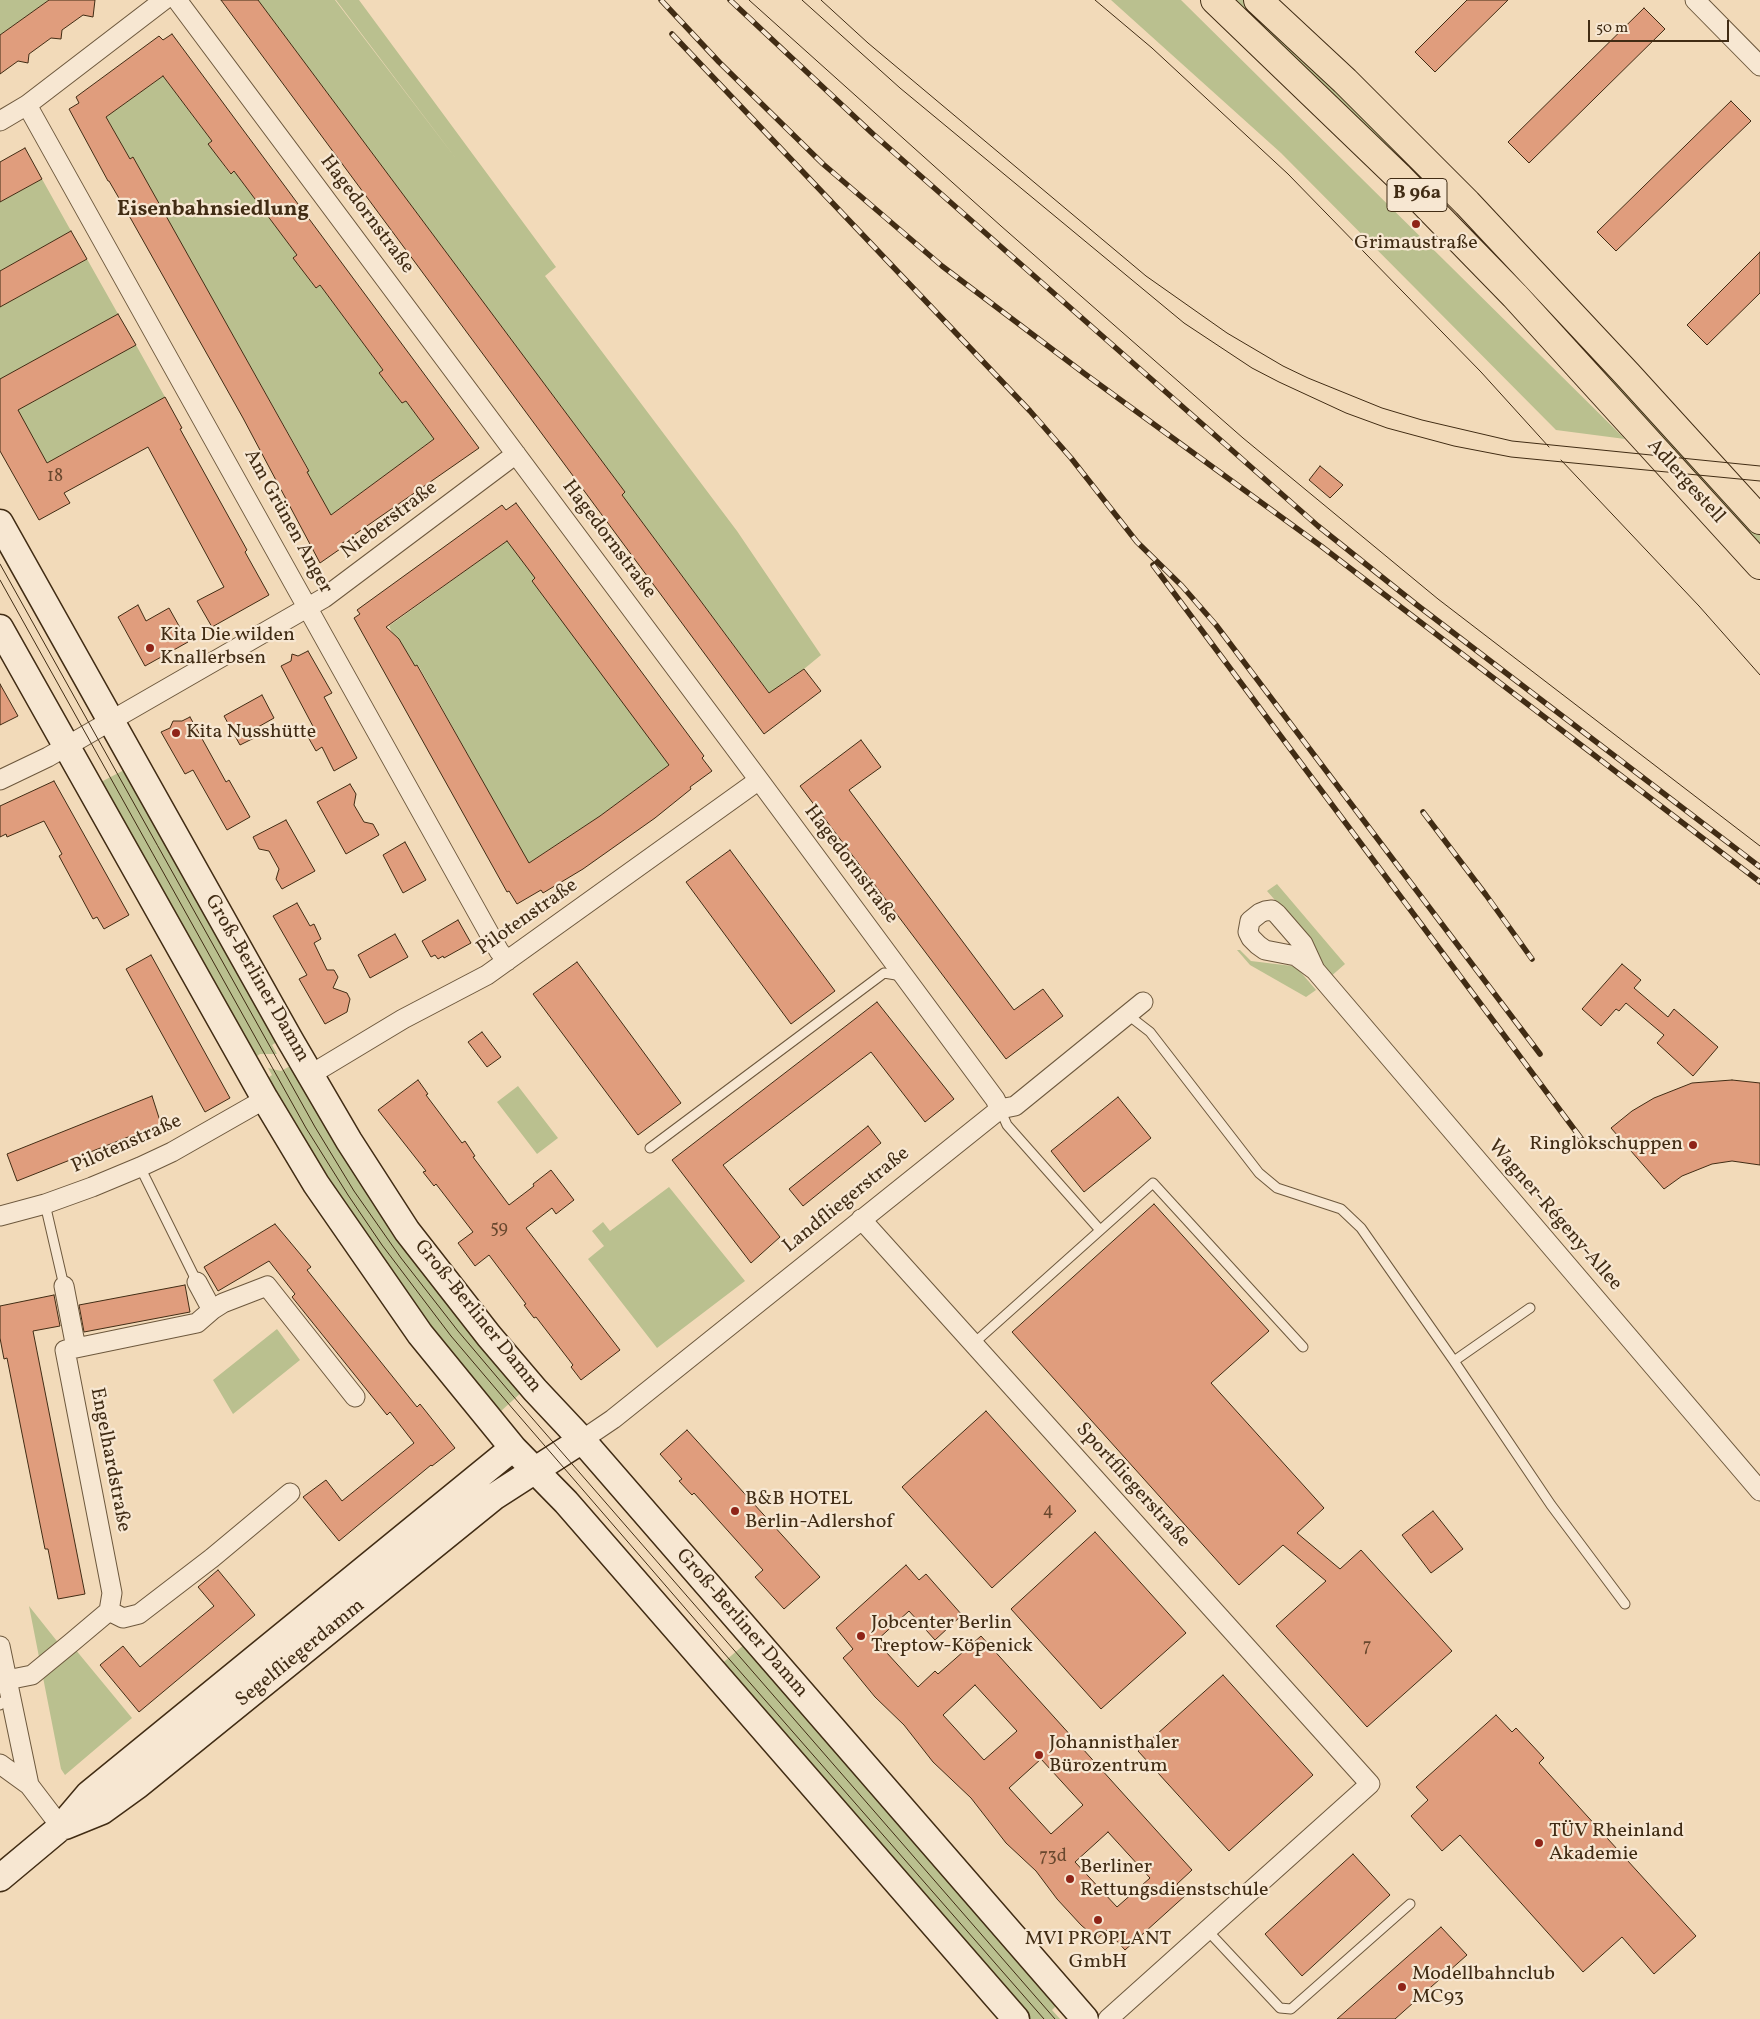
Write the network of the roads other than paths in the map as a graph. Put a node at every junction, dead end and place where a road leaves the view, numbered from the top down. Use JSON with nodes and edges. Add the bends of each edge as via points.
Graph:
{"nodes":[{"id":1,"x":164,"y":0,"type":"edge"},
{"id":2,"x":177,"y":0,"type":"edge"},
{"id":3,"x":1215,"y":0,"type":"edge"},
{"id":4,"x":1258,"y":0,"type":"edge"},
{"id":5,"x":1695,"y":0,"type":"edge"},
{"id":6,"x":1760,"y":66,"type":"edge"},
{"id":7,"x":27,"y":105,"type":"junction"},
{"id":8,"x":0,"y":122,"type":"edge"},
{"id":9,"x":1398,"y":176,"type":"junction"},
{"id":10,"x":1504,"y":242,"type":"junction"},
{"id":11,"x":516,"y":454,"type":"junction"},
{"id":12,"x":1760,"y":520,"type":"edge"},
{"id":13,"x":0,"y":523,"type":"edge"},
{"id":14,"x":1760,"y":565,"type":"edge"},
{"id":15,"x":308,"y":608,"type":"junction"},
{"id":16,"x":0,"y":628,"type":"edge"},
{"id":17,"x":111,"y":721,"type":"junction"},
{"id":18,"x":65,"y":747,"type":"junction"},
{"id":19,"x":0,"y":780,"type":"edge"},
{"id":20,"x":759,"y":780,"type":"junction"},
{"id":21,"x":507,"y":961,"type":"junction"},
{"id":22,"x":1315,"y":970,"type":"dead end"},
{"id":23,"x":905,"y":977,"type":"junction"},
{"id":24,"x":1143,"y":1002,"type":"dead end"},
{"id":25,"x":1128,"y":1015,"type":"junction"},
{"id":26,"x":310,"y":1075,"type":"junction"},
{"id":27,"x":265,"y":1099,"type":"junction"},
{"id":28,"x":1000,"y":1109,"type":"junction"},
{"id":29,"x":650,"y":1148,"type":"dead end"},
{"id":30,"x":140,"y":1167,"type":"junction"},
{"id":31,"x":45,"y":1204,"type":"junction"},
{"id":32,"x":0,"y":1216,"type":"edge"},
{"id":33,"x":861,"y":1219,"type":"junction"},
{"id":34,"x":1100,"y":1230,"type":"junction"},
{"id":35,"x":197,"y":1282,"type":"joint"},
{"id":36,"x":64,"y":1286,"type":"joint"},
{"id":37,"x":1530,"y":1308,"type":"dead end"},
{"id":38,"x":212,"y":1310,"type":"junction"},
{"id":39,"x":973,"y":1344,"type":"junction"},
{"id":40,"x":1303,"y":1347,"type":"dead end"},
{"id":41,"x":76,"y":1348,"type":"junction"},
{"id":42,"x":1454,"y":1361,"type":"junction"},
{"id":43,"x":355,"y":1397,"type":"dead end"},
{"id":44,"x":582,"y":1440,"type":"junction"},
{"id":45,"x":514,"y":1448,"type":"junction"},
{"id":46,"x":534,"y":1471,"type":"junction"},
{"id":47,"x":1760,"y":1490,"type":"edge"},
{"id":48,"x":290,"y":1493,"type":"dead end"},
{"id":49,"x":1626,"y":1604,"type":"dead end"},
{"id":50,"x":109,"y":1611,"type":"junction"},
{"id":51,"x":0,"y":1646,"type":"edge"},
{"id":52,"x":6,"y":1693,"type":"edge"},
{"id":53,"x":0,"y":1764,"type":"edge"},
{"id":54,"x":29,"y":1785,"type":"junction"},
{"id":55,"x":62,"y":1827,"type":"junction"},
{"id":56,"x":0,"y":1878,"type":"edge"},
{"id":57,"x":1410,"y":1904,"type":"dead end"},
{"id":58,"x":1207,"y":1930,"type":"junction"},
{"id":59,"x":1016,"y":2019,"type":"edge"},
{"id":60,"x":1085,"y":2019,"type":"edge"},
{"id":61,"x":1108,"y":2019,"type":"edge"}],
"edges":[{"from":1,"to":7,"type":"street"},
{"from":2,"to":11,"type":"street","name":"Hagedornstraße"},
{"from":3,"to":9,"type":"main road","number":"B 96a"},
{"from":4,"to":10,"type":"main road","number":"B 96a","via":[[1371,106]]},
{"from":5,"to":6,"type":"street"},
{"from":7,"to":8,"type":"street"},
{"from":7,"to":15,"type":"street","name":"Am Grünen Anger"},
{"from":9,"to":10,"type":"main road","via":[[1430,190],[1490,252]]},
{"from":9,"to":14,"type":"main road","name":"Adlergestell","number":"B 96a","via":[[1514,296]]},
{"from":10,"to":12,"type":"main road","name":"Adlergestell","number":"B 96a"},
{"from":11,"to":15,"type":"street","name":"Nieberstraße"},
{"from":11,"to":20,"type":"street","name":"Hagedornstraße"},
{"from":13,"to":17,"type":"main road","name":"Groß-Berliner Damm"},
{"from":15,"to":17,"type":"street","name":"Nieberstraße"},
{"from":15,"to":21,"type":"street","name":"Am Grünen Anger"},
{"from":16,"to":18,"type":"main road"},
{"from":17,"to":18,"type":"street","name":"Nieberstraße"},
{"from":17,"to":26,"type":"main road","name":"Groß-Berliner Damm"},
{"from":18,"to":19,"type":"street","name":"Nieberstraße"},
{"from":18,"to":27,"type":"main road"},
{"from":20,"to":21,"type":"street","name":"Pilotenstraße"},
{"from":20,"to":23,"type":"street","name":"Hagedornstraße"},
{"from":21,"to":26,"type":"street","name":"Pilotenstraße"},
{"from":22,"to":47,"type":"street","name":"Wagner-Régeny-Allee"},
{"from":23,"to":28,"type":"street","name":"Hagedornstraße"},
{"from":23,"to":29,"type":"lane","via":[[884,973]]},
{"from":24,"to":25,"type":"street","name":"Landfliegerstraße"},
{"from":25,"to":28,"type":"street","name":"Landfliegerstraße","via":[[1015,1106]]},
{"from":25,"to":42,"type":"lane","via":[[1150,1032],[1259,1173],[1277,1188],[1341,1210],[1361,1228]]},
{"from":26,"to":44,"type":"main road","name":"Groß-Berliner Damm","via":[[407,1231],[495,1343]]},
{"from":27,"to":30,"type":"street","name":"Pilotenstraße"},
{"from":27,"to":45,"type":"main road","via":[[316,1184],[420,1334]]},
{"from":28,"to":33,"type":"street","name":"Landfliegerstraße"},
{"from":28,"to":34,"type":"lane","via":[[1007,1125]]},
{"from":30,"to":31,"type":"street","name":"Pilotenstraße"},
{"from":30,"to":35,"type":"lane"},
{"from":31,"to":32,"type":"street","name":"Pilotenstraße"},
{"from":31,"to":36,"type":"lane"},
{"from":33,"to":39,"type":"street","name":"Sportfliegerstraße"},
{"from":33,"to":44,"type":"street","name":"Landfliegerstraße"},
{"from":34,"to":39,"type":"lane"},
{"from":34,"to":40,"type":"lane","via":[[1153,1183]]},
{"from":35,"to":38,"type":"street"},
{"from":36,"to":41,"type":"street"},
{"from":37,"to":42,"type":"lane"},
{"from":38,"to":41,"type":"street","via":[[197,1323]]},
{"from":38,"to":43,"type":"street","via":[[267,1286]]},
{"from":39,"to":58,"type":"street","name":"Sportfliegerstraße","via":[[1370,1784]]},
{"from":41,"to":50,"type":"street","name":"Engelhardstraße","via":[[65,1350],[112,1593]]},
{"from":42,"to":49,"type":"lane","via":[[1551,1505]]},
{"from":44,"to":45,"type":"main road"},
{"from":44,"to":46,"type":"main road","name":"Segelfliegerdamm"},
{"from":44,"to":60,"type":"main road","name":"Groß-Berliner Damm"},
{"from":45,"to":46,"type":"main road"},
{"from":45,"to":55,"type":"main road","name":"Segelfliegerdamm","via":[[89,1794]]},
{"from":46,"to":55,"type":"main road","name":"Segelfliegerdamm","via":[[495,1496],[138,1785],[102,1811]]},
{"from":46,"to":59,"type":"main road","via":[[572,1510]]},
{"from":48,"to":50,"type":"street","via":[[139,1614],[123,1618]]},
{"from":50,"to":52,"type":"street"},
{"from":51,"to":52,"type":"street"},
{"from":52,"to":54,"type":"street"},
{"from":53,"to":54,"type":"street"},
{"from":54,"to":55,"type":"street"},
{"from":55,"to":56,"type":"main road","name":"Segelfliegerdamm"},
{"from":57,"to":58,"type":"lane","via":[[1291,2009],[1280,2008]]},
{"from":58,"to":61,"type":"street"}]}
